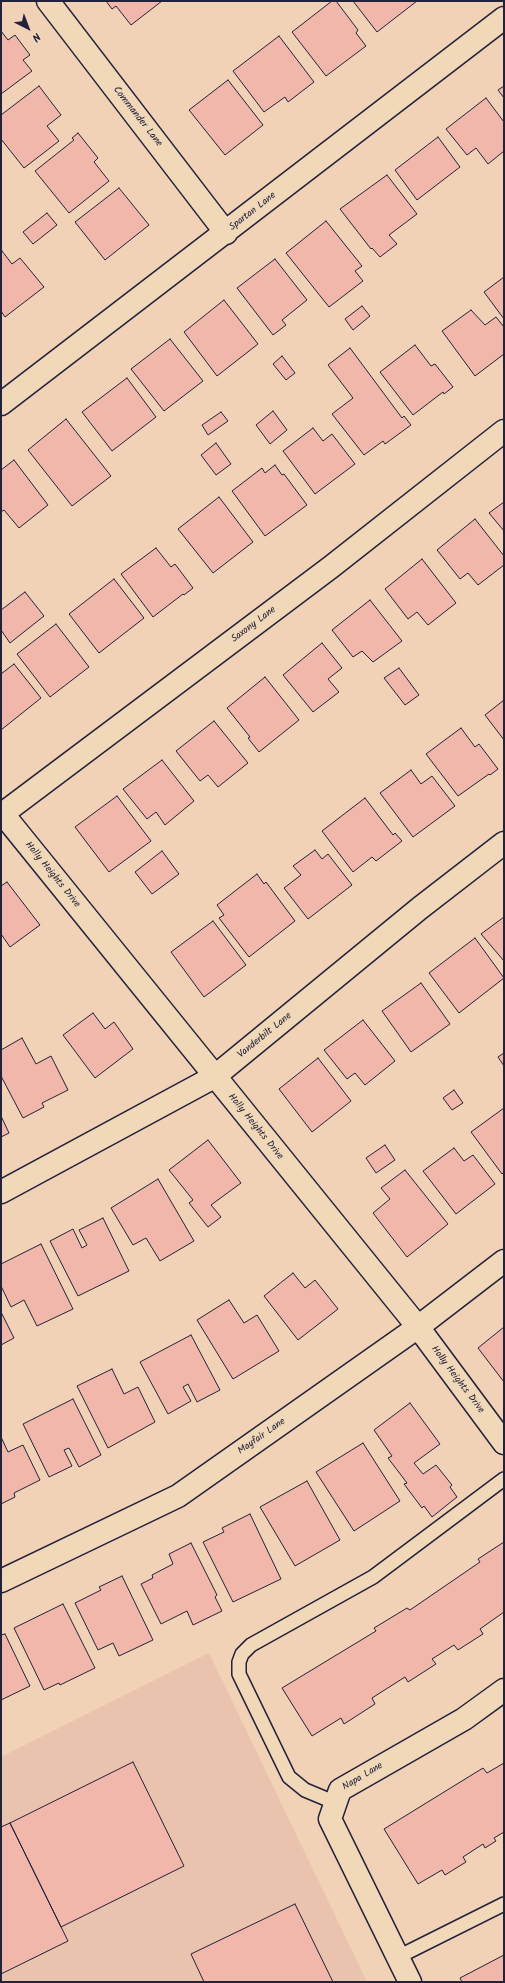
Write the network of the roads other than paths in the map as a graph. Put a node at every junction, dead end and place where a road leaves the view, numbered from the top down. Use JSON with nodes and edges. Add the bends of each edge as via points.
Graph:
{"nodes":[{"id":1,"x":48,"y":1,"type":"edge"},
{"id":2,"x":504,"y":18,"type":"edge"},
{"id":3,"x":226,"y":233,"type":"junction"},
{"id":4,"x":1,"y":404,"type":"edge"},
{"id":5,"x":504,"y":432,"type":"edge"},
{"id":6,"x":2,"y":814,"type":"edge"},
{"id":7,"x":504,"y":843,"type":"edge"},
{"id":8,"x":214,"y":1077,"type":"junction"},
{"id":9,"x":1,"y":1192,"type":"edge"},
{"id":10,"x":504,"y":1261,"type":"edge"},
{"id":11,"x":418,"y":1327,"type":"junction"},
{"id":12,"x":504,"y":1443,"type":"edge"},
{"id":13,"x":504,"y":1479,"type":"edge"},
{"id":14,"x":1,"y":1581,"type":"edge"},
{"id":15,"x":504,"y":1690,"type":"edge"},
{"id":16,"x":336,"y":1803,"type":"junction"},
{"id":17,"x":504,"y":1904,"type":"edge"},
{"id":18,"x":398,"y":1957,"type":"junction"},
{"id":19,"x":410,"y":1982,"type":"edge"}],
"edges":[{"from":1,"to":3,"type":"street","name":"Commander Lane"},
{"from":2,"to":3,"type":"street","name":"Spartan Lane"},
{"from":3,"to":4,"type":"street","name":"Spartan Lane"},
{"from":5,"to":6,"type":"street","name":"Saxony Lane","via":[[331,567]]},
{"from":6,"to":8,"type":"street","name":"Holly Heights Drive"},
{"from":7,"to":8,"type":"street","name":"Vanderbilt Lane","via":[[420,908]]},
{"from":8,"to":9,"type":"street","name":"Vanderbilt Lane"},
{"from":8,"to":11,"type":"street","name":"Holly Heights Drive"},
{"from":10,"to":11,"type":"street","name":"Mayfair Lane"},
{"from":11,"to":12,"type":"street","name":"Holly Heights Drive"},
{"from":11,"to":14,"type":"street","name":"Mayfair Lane","via":[[178,1496]]},
{"from":13,"to":16,"type":"lane","via":[[373,1577],[251,1645],[242,1654],[239,1674],[289,1777],[305,1790]]},
{"from":15,"to":16,"type":"street","name":"Napa Lane","via":[[464,1719],[340,1790]]},
{"from":16,"to":18,"type":"street","name":"Napa Lane","via":[[330,1819]]},
{"from":17,"to":18,"type":"lane"},
{"from":18,"to":19,"type":"street","name":"Napa Lane"}]}
